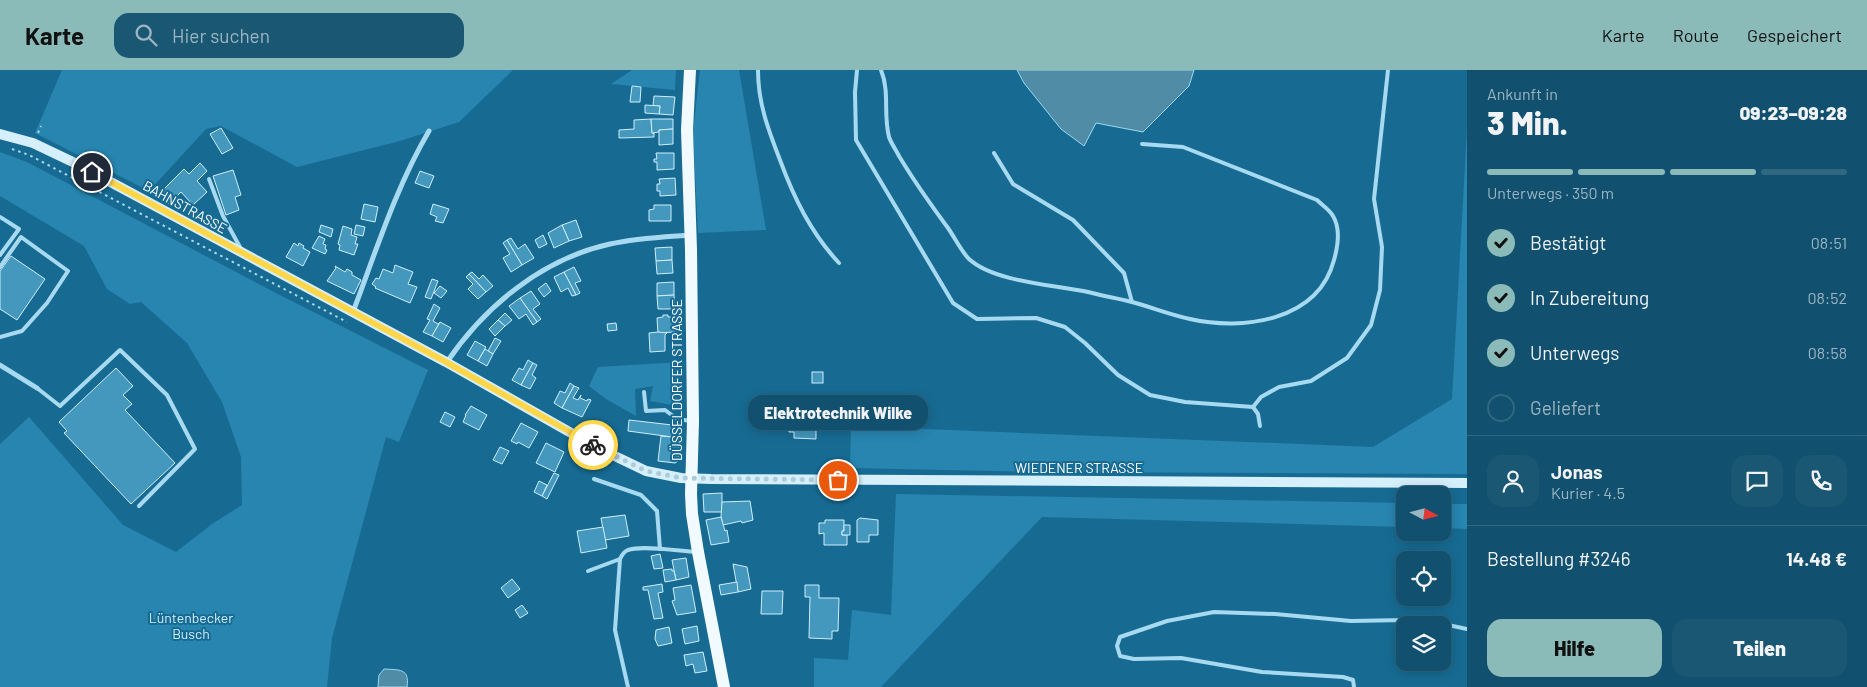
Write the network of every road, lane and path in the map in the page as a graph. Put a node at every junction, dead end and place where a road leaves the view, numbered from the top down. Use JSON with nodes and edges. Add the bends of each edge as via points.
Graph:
{"nodes":[{"id":1,"x":690,"y":70,"type":"edge"},
{"id":2,"x":758,"y":70,"type":"edge"},
{"id":3,"x":857,"y":70,"type":"edge"},
{"id":4,"x":881,"y":70,"type":"edge"},
{"id":5,"x":1388,"y":70,"type":"edge"},
{"id":6,"x":429,"y":131,"type":"dead end"},
{"id":7,"x":0,"y":134,"type":"edge"},
{"id":8,"x":1142,"y":144,"type":"dead end"},
{"id":9,"x":7,"y":148,"type":"dead end"},
{"id":10,"x":994,"y":153,"type":"dead end"},
{"id":11,"x":209,"y":179,"type":"dead end"},
{"id":12,"x":0,"y":217,"type":"edge"},
{"id":13,"x":690,"y":234,"type":"junction"},
{"id":14,"x":0,"y":255,"type":"edge"},
{"id":15,"x":245,"y":255,"type":"junction"},
{"id":16,"x":839,"y":263,"type":"dead end"},
{"id":17,"x":0,"y":267,"type":"edge"},
{"id":18,"x":1132,"y":302,"type":"junction"},
{"id":19,"x":350,"y":317,"type":"junction"},
{"id":20,"x":0,"y":337,"type":"edge"},
{"id":21,"x":446,"y":362,"type":"junction"},
{"id":22,"x":0,"y":365,"type":"edge"},
{"id":23,"x":37,"y":388,"type":"joint"},
{"id":24,"x":644,"y":392,"type":"dead end"},
{"id":25,"x":1253,"y":407,"type":"junction"},
{"id":26,"x":693,"y":421,"type":"junction"},
{"id":27,"x":1260,"y":426,"type":"dead end"},
{"id":28,"x":594,"y":479,"type":"dead end"},
{"id":29,"x":692,"y":479,"type":"junction"},
{"id":30,"x":1467,"y":483,"type":"edge"},
{"id":31,"x":139,"y":506,"type":"dead end"},
{"id":32,"x":660,"y":549,"type":"junction"},
{"id":33,"x":698,"y":552,"type":"junction"},
{"id":34,"x":620,"y":559,"type":"junction"},
{"id":35,"x":588,"y":571,"type":"dead end"},
{"id":36,"x":1467,"y":629,"type":"edge"},
{"id":37,"x":628,"y":687,"type":"edge"},
{"id":38,"x":724,"y":687,"type":"edge"},
{"id":39,"x":1354,"y":687,"type":"edge"}],
"edges":[{"from":1,"to":13,"type":"main road","name":"DÜSSELDORFER STRASSE","via":[[687,130]]},
{"from":2,"to":16,"type":"lane","via":[[764,119],[794,195],[812,230]]},
{"from":3,"to":25,"type":"lane","via":[[856,140],[953,303],[977,319],[1036,318],[1065,327],[1118,375],[1150,395],[1185,402]]},
{"from":4,"to":18,"type":"lane","via":[[885,80],[889,138],[969,259],[985,271],[1006,278]]},
{"from":5,"to":25,"type":"lane","via":[[1374,199],[1382,247],[1380,290],[1371,325],[1346,358],[1311,381],[1279,387],[1261,396]]},
{"from":6,"to":19,"type":"street","via":[[405,178]]},
{"from":7,"to":15,"type":"main road","name":"BAHNSTRASSE","via":[[33,143],[77,164]]},
{"from":8,"to":18,"type":"lane","via":[[1182,147],[1317,200],[1333,215],[1338,232],[1337,249],[1325,283],[1307,303],[1281,317],[1236,324],[1190,320]]},
{"from":9,"to":19,"type":"path","via":[[29,155]]},
{"from":10,"to":18,"type":"lane","via":[[1013,184],[1073,220],[1124,273]]},
{"from":11,"to":15,"type":"lane","via":[[223,216]]},
{"from":12,"to":14,"type":"lane","via":[[19,229]]},
{"from":13,"to":21,"type":"street","via":[[610,244],[550,267],[490,310]]},
{"from":13,"to":26,"type":"main road","name":"DÜSSELDORFER STRASSE"},
{"from":15,"to":19,"type":"main road","name":"BAHNSTRASSE"},
{"from":17,"to":20,"type":"lane","via":[[21,237],[68,271],[47,303],[22,331]]},
{"from":19,"to":21,"type":"main road","name":"BAHNSTRASSE"},
{"from":21,"to":29,"type":"main road","name":"BAHNSTRASSE","via":[[604,451],[646,471]]},
{"from":22,"to":23,"type":"street"},
{"from":23,"to":31,"type":"lane","via":[[60,406],[120,350],[167,396],[195,449]]},
{"from":24,"to":26,"type":"lane","via":[[646,411],[665,410],[677,419]]},
{"from":25,"to":27,"type":"lane"},
{"from":26,"to":29,"type":"main road","name":"DÜSSELDORFER STRASSE"},
{"from":28,"to":32,"type":"lane","via":[[640,495],[657,510]]},
{"from":29,"to":30,"type":"main road","name":"WIEDENER STRASSE"},
{"from":29,"to":33,"type":"main road","name":"DÜSSELDORFER STRASSE","via":[[692,514]]},
{"from":32,"to":33,"type":"lane"},
{"from":32,"to":34,"type":"lane","via":[[629,550]]},
{"from":33,"to":38,"type":"main road","name":"DÜSSELDORFER STRASSE"},
{"from":34,"to":35,"type":"lane"},
{"from":34,"to":37,"type":"lane","via":[[614,630]]},
{"from":36,"to":39,"type":"lane","via":[[1404,620],[1351,621],[1214,612],[1167,621],[1120,637],[1117,646],[1120,656],[1134,659],[1181,658],[1262,672],[1343,677],[1353,680]]}]}
